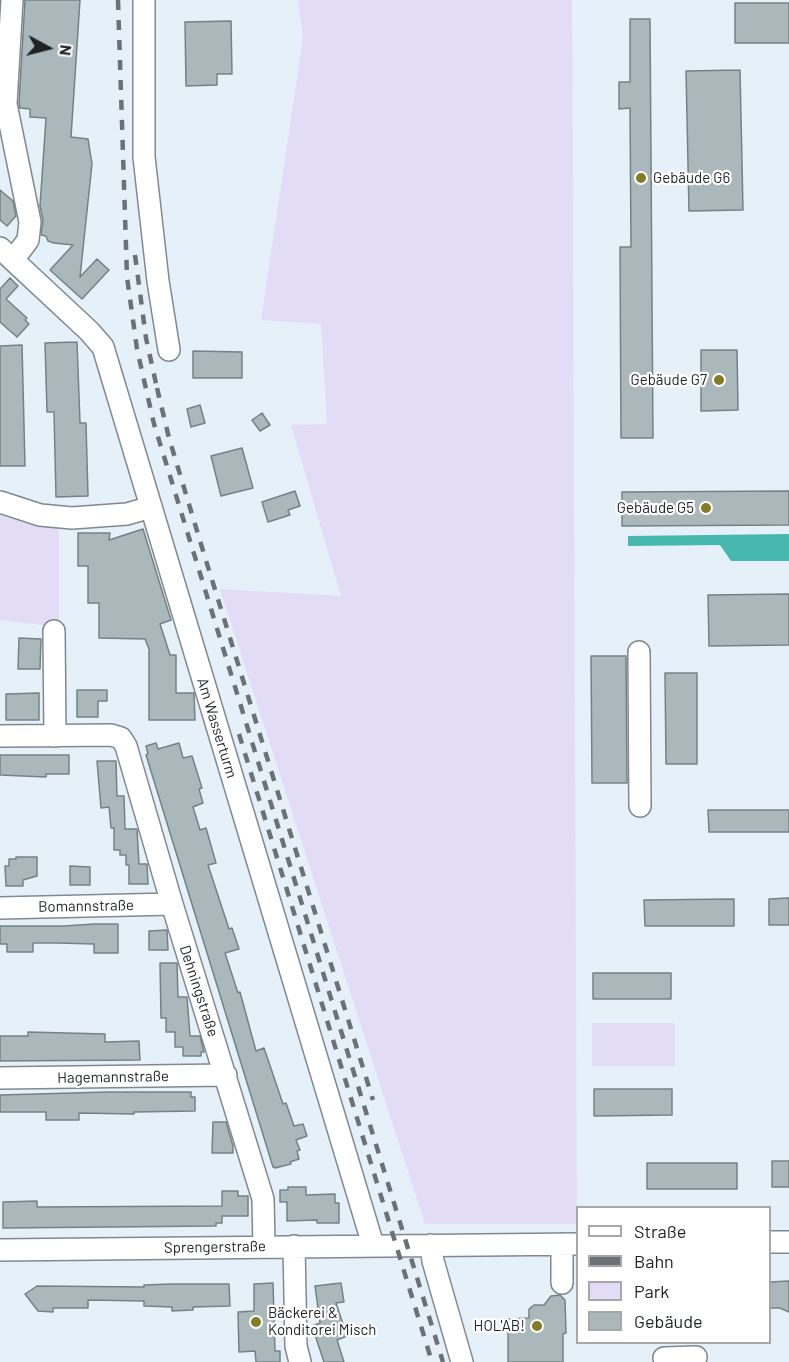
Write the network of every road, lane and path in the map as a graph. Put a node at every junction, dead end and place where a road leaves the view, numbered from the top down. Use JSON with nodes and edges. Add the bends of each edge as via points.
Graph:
{"nodes":[{"id":1,"x":12,"y":0,"type":"edge"},
{"id":2,"x":144,"y":0,"type":"edge"},
{"id":3,"x":5,"y":32,"type":"edge"},
{"id":4,"x":7,"y":254,"type":"edge"},
{"id":5,"x":169,"y":350,"type":"dead end"},
{"id":6,"x":0,"y":502,"type":"edge"},
{"id":7,"x":151,"y":507,"type":"junction"},
{"id":8,"x":54,"y":631,"type":"dead end"},
{"id":9,"x":639,"y":652,"type":"dead end"},
{"id":10,"x":0,"y":736,"type":"edge"},
{"id":11,"x":55,"y":736,"type":"junction"},
{"id":12,"x":640,"y":806,"type":"dead end"},
{"id":13,"x":172,"y":904,"type":"junction"},
{"id":14,"x":0,"y":908,"type":"edge"},
{"id":15,"x":226,"y":1075,"type":"junction"},
{"id":16,"x":0,"y":1078,"type":"edge"},
{"id":17,"x":771,"y":1242,"type":"edge"},
{"id":18,"x":789,"y":1242,"type":"edge"},
{"id":19,"x":570,"y":1244,"type":"edge"},
{"id":20,"x":373,"y":1245,"type":"junction"},
{"id":21,"x":430,"y":1245,"type":"junction"},
{"id":22,"x":264,"y":1246,"type":"junction"},
{"id":23,"x":294,"y":1246,"type":"junction"},
{"id":24,"x":0,"y":1250,"type":"edge"},
{"id":25,"x":562,"y":1283,"type":"dead end"},
{"id":26,"x":696,"y":1354,"type":"edge"},
{"id":27,"x":664,"y":1358,"type":"dead end"},
{"id":28,"x":300,"y":1362,"type":"edge"},
{"id":29,"x":462,"y":1362,"type":"edge"}],
"edges":[{"from":1,"to":3,"type":"street"},
{"from":2,"to":5,"type":"street","via":[[144,156]]},
{"from":3,"to":4,"type":"street","via":[[6,104],[30,222],[28,240]]},
{"from":4,"to":7,"type":"street","name":"Am Wasserturm","via":[[104,347]]},
{"from":6,"to":7,"type":"street","via":[[40,515],[72,518],[127,514]]},
{"from":7,"to":20,"type":"street","name":"Am Wasserturm"},
{"from":8,"to":11,"type":"street"},
{"from":9,"to":12,"type":"street"},
{"from":10,"to":11,"type":"street"},
{"from":11,"to":13,"type":"street","name":"Dehningstraße","via":[[121,738]]},
{"from":13,"to":14,"type":"street","name":"Bomannstraße"},
{"from":13,"to":15,"type":"street","name":"Dehningstraße"},
{"from":15,"to":16,"type":"street","name":"Hagemannstraße"},
{"from":15,"to":22,"type":"street","name":"Dehningstraße","via":[[263,1198]]},
{"from":17,"to":18,"type":"street"},
{"from":19,"to":21,"type":"street","name":"Sprengerstraße"},
{"from":19,"to":25,"type":"street"},
{"from":20,"to":21,"type":"street","name":"Sprengerstraße"},
{"from":20,"to":23,"type":"street","name":"Sprengerstraße"},
{"from":21,"to":29,"type":"street"},
{"from":22,"to":23,"type":"street","name":"Sprengerstraße"},
{"from":22,"to":24,"type":"street","name":"Sprengerstraße"},
{"from":23,"to":28,"type":"street","via":[[296,1346]]},
{"from":26,"to":27,"type":"street"}]}
